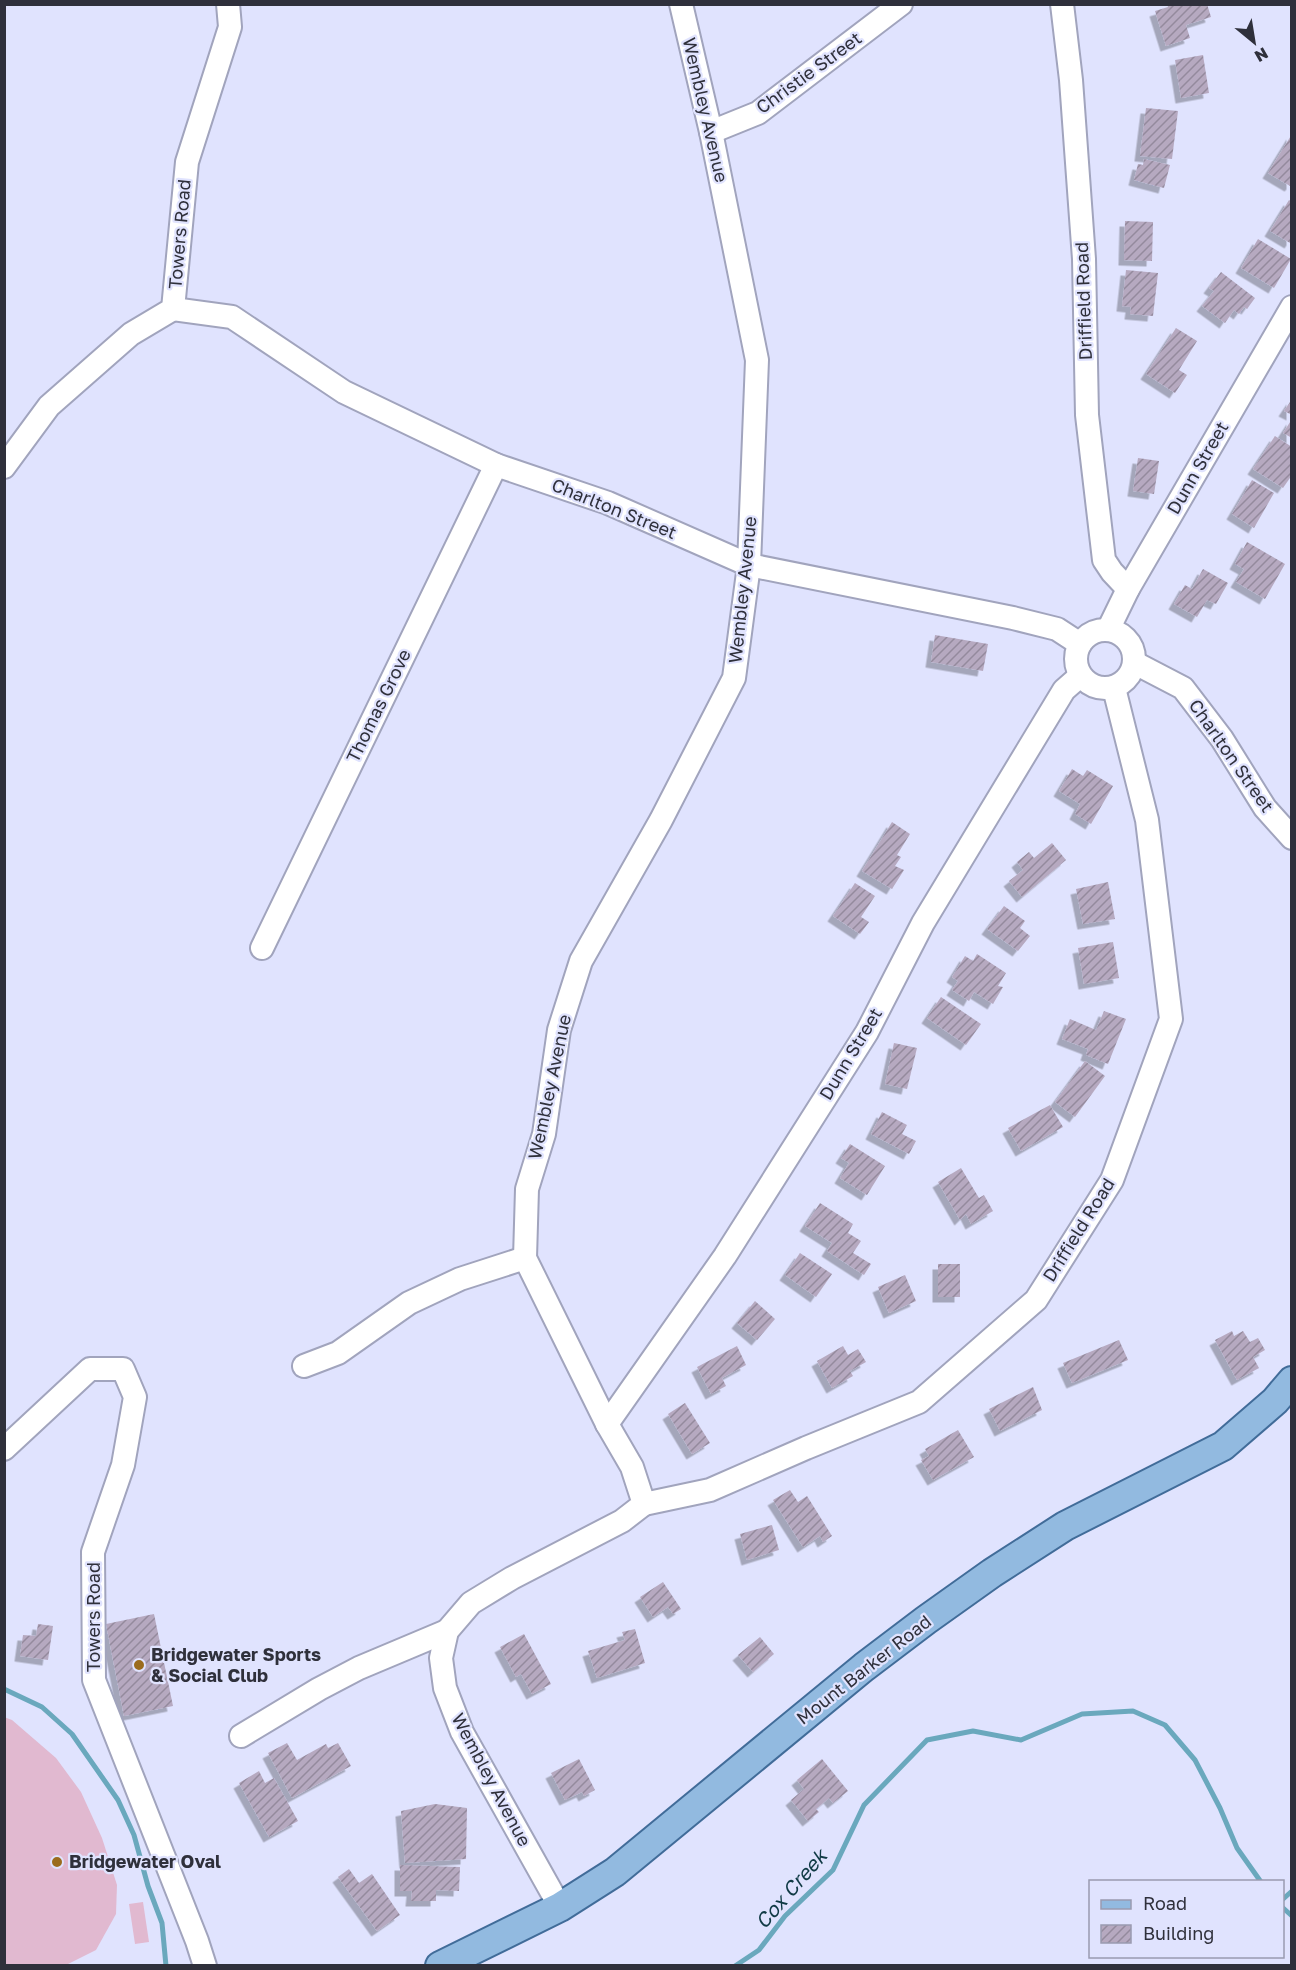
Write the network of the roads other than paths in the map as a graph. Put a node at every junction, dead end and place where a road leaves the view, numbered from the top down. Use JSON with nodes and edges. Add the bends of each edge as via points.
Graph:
{"nodes":[{"id":1,"x":228,"y":4,"type":"edge"},
{"id":2,"x":681,"y":4,"type":"edge"},
{"id":3,"x":901,"y":4,"type":"edge"},
{"id":4,"x":1062,"y":4,"type":"edge"},
{"id":5,"x":711,"y":132,"type":"junction"},
{"id":6,"x":1292,"y":307,"type":"edge"},
{"id":7,"x":174,"y":309,"type":"junction"},
{"id":8,"x":496,"y":465,"type":"junction"},
{"id":9,"x":4,"y":467,"type":"edge"},
{"id":10,"x":748,"y":565,"type":"junction"},
{"id":11,"x":1128,"y":589,"type":"junction"},
{"id":12,"x":1108,"y":630,"type":"junction"},
{"id":13,"x":1080,"y":644,"type":"junction"},
{"id":14,"x":1135,"y":663,"type":"junction"},
{"id":15,"x":1080,"y":676,"type":"junction"},
{"id":16,"x":1114,"y":688,"type":"junction"},
{"id":17,"x":1292,"y":838,"type":"edge"},
{"id":18,"x":262,"y":948,"type":"dead end"},
{"id":19,"x":525,"y":1258,"type":"junction"},
{"id":20,"x":304,"y":1366,"type":"dead end"},
{"id":21,"x":1292,"y":1381,"type":"edge"},
{"id":22,"x":608,"y":1424,"type":"junction"},
{"id":23,"x":4,"y":1449,"type":"edge"},
{"id":24,"x":644,"y":1504,"type":"junction"},
{"id":25,"x":447,"y":1632,"type":"junction"},
{"id":26,"x":241,"y":1736,"type":"dead end"},
{"id":27,"x":560,"y":1907,"type":"junction"},
{"id":28,"x":205,"y":1965,"type":"edge"},
{"id":29,"x":440,"y":1965,"type":"edge"}],
"edges":[{"from":1,"to":7,"type":"street","name":"Towers Road","via":[[230,27],[187,162]]},
{"from":2,"to":5,"type":"street","name":"Wembley Avenue"},
{"from":3,"to":5,"type":"street","name":"Christie Street","via":[[758,113]]},
{"from":4,"to":11,"type":"street","name":"Driffield Road","via":[[1084,259],[1087,415],[1104,560]]},
{"from":5,"to":10,"type":"street","name":"Wembley Avenue","via":[[758,360]]},
{"from":6,"to":11,"type":"street","name":"Dunn Street"},
{"from":7,"to":8,"type":"street","name":"Charlton Street","via":[[231,317],[344,392]]},
{"from":7,"to":9,"type":"street","name":"Towers Road","via":[[131,334],[49,406]]},
{"from":8,"to":10,"type":"street","name":"Charlton Street","via":[[608,503]]},
{"from":8,"to":18,"type":"street","name":"Thomas Grove"},
{"from":10,"to":13,"type":"street","name":"Charlton Street","via":[[1013,618],[1057,629]]},
{"from":10,"to":19,"type":"street","name":"Wembley Avenue","via":[[734,678],[661,820],[581,961],[562,1020],[544,1134],[527,1189]]},
{"from":11,"to":12,"type":"street","name":"Dunn Street"},
{"from":12,"to":13,"type":"street","via":[[1092,633]]},
{"from":12,"to":14,"type":"street","via":[[1128,640]]},
{"from":13,"to":15,"type":"street","via":[[1076,660]]},
{"from":14,"to":16,"type":"street","via":[[1131,674]]},
{"from":14,"to":17,"type":"street","name":"Charlton Street","via":[[1183,688],[1222,739],[1266,808]]},
{"from":15,"to":16,"type":"street","via":[[1095,687]]},
{"from":15,"to":22,"type":"street","name":"Dunn Street","via":[[1064,690],[923,923],[867,1032],[725,1256]]},
{"from":16,"to":24,"type":"street","name":"Driffield Road","via":[[1147,820],[1171,1019],[1112,1180],[1036,1300],[919,1401],[710,1490]]},
{"from":19,"to":20,"type":"street","via":[[408,1303],[338,1353]]},
{"from":19,"to":22,"type":"street","name":"Wembley Avenue"},
{"from":21,"to":27,"type":"main road","name":"Mount Barker Road","via":[[1223,1446],[1065,1526],[926,1620],[615,1872]]},
{"from":22,"to":24,"type":"street","name":"Wembley Avenue","via":[[632,1467]]},
{"from":23,"to":28,"type":"street","name":"Towers Road","via":[[90,1370],[123,1368],[135,1397],[123,1465],[93,1552],[94,1680]]},
{"from":24,"to":25,"type":"street","name":"Wembley Avenue","via":[[622,1521],[471,1603]]},
{"from":25,"to":26,"type":"street","via":[[359,1668]]},
{"from":25,"to":27,"type":"street","name":"Wembley Avenue","via":[[441,1658],[445,1688],[462,1732]]},
{"from":27,"to":29,"type":"main road","name":"Mount Barker Road"}]}
